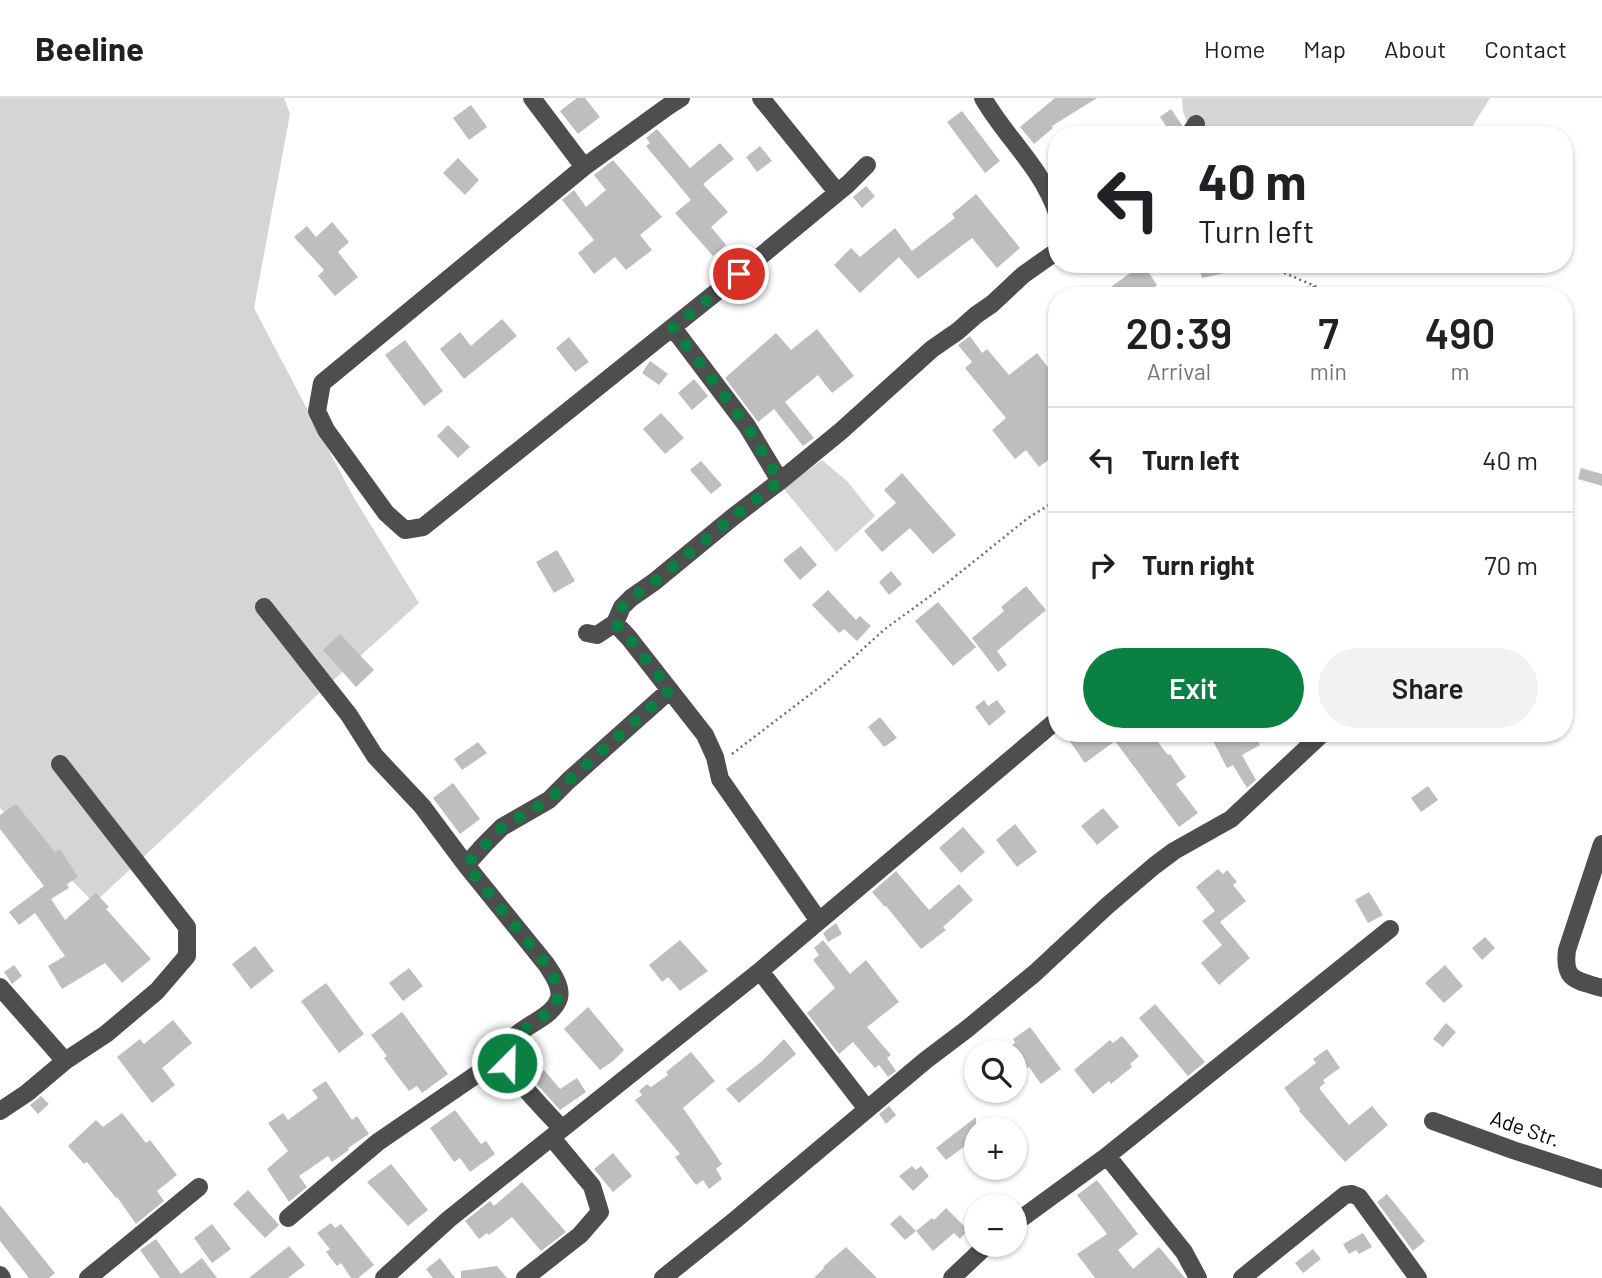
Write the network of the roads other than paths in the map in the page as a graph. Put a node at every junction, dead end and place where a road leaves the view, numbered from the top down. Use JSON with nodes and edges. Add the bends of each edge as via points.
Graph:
{"nodes":[{"id":1,"x":532,"y":98,"type":"edge"},
{"id":2,"x":681,"y":98,"type":"edge"},
{"id":3,"x":761,"y":98,"type":"edge"},
{"id":4,"x":983,"y":98,"type":"edge"},
{"id":5,"x":867,"y":165,"type":"dead end"},
{"id":6,"x":584,"y":167,"type":"junction"},
{"id":7,"x":837,"y":192,"type":"junction"},
{"id":8,"x":1048,"y":192,"type":"edge"},
{"id":9,"x":1048,"y":257,"type":"edge"},
{"id":10,"x":673,"y":328,"type":"junction"},
{"id":11,"x":780,"y":481,"type":"junction"},
{"id":12,"x":264,"y":607,"type":"dead end"},
{"id":13,"x":615,"y":623,"type":"junction"},
{"id":14,"x":587,"y":634,"type":"dead end"},
{"id":15,"x":670,"y":690,"type":"junction"},
{"id":16,"x":1048,"y":728,"type":"edge"},
{"id":17,"x":1313,"y":742,"type":"edge"},
{"id":18,"x":60,"y":764,"type":"dead end"},
{"id":19,"x":1602,"y":844,"type":"edge"},
{"id":20,"x":466,"y":865,"type":"junction"},
{"id":21,"x":819,"y":921,"type":"junction"},
{"id":22,"x":1390,"y":929,"type":"dead end"},
{"id":23,"x":760,"y":971,"type":"junction"},
{"id":24,"x":0,"y":987,"type":"edge"},
{"id":25,"x":1602,"y":988,"type":"edge"},
{"id":26,"x":65,"y":1061,"type":"junction"},
{"id":27,"x":513,"y":1074,"type":"junction"},
{"id":28,"x":867,"y":1109,"type":"junction"},
{"id":29,"x":0,"y":1111,"type":"edge"},
{"id":30,"x":1433,"y":1121,"type":"dead end"},
{"id":31,"x":557,"y":1133,"type":"junction"},
{"id":32,"x":1107,"y":1156,"type":"junction"},
{"id":33,"x":1602,"y":1179,"type":"edge"},
{"id":34,"x":199,"y":1187,"type":"dead end"},
{"id":35,"x":1027,"y":1214,"type":"edge"},
{"id":36,"x":288,"y":1218,"type":"dead end"},
{"id":37,"x":974,"y":1257,"type":"edge"},
{"id":38,"x":88,"y":1278,"type":"edge"},
{"id":39,"x":384,"y":1278,"type":"edge"},
{"id":40,"x":525,"y":1278,"type":"edge"},
{"id":41,"x":663,"y":1278,"type":"edge"},
{"id":42,"x":952,"y":1278,"type":"edge"},
{"id":43,"x":1198,"y":1278,"type":"edge"},
{"id":44,"x":1242,"y":1278,"type":"edge"},
{"id":45,"x":1418,"y":1278,"type":"edge"}],
"edges":[{"from":1,"to":6,"type":"street"},
{"from":2,"to":6,"type":"street"},
{"from":3,"to":7,"type":"street"},
{"from":4,"to":8,"type":"street"},
{"from":5,"to":7,"type":"street"},
{"from":6,"to":10,"type":"street","via":[[322,383],[317,411],[326,430],[386,513],[405,530],[423,527]]},
{"from":7,"to":10,"type":"street"},
{"from":9,"to":11,"type":"street","via":[[932,349]]},
{"from":10,"to":11,"type":"street","via":[[747,426]]},
{"from":11,"to":13,"type":"street","via":[[631,598]]},
{"from":12,"to":20,"type":"street","via":[[349,715],[375,756],[422,806]]},
{"from":13,"to":14,"type":"street","via":[[597,635]]},
{"from":13,"to":15,"type":"street"},
{"from":15,"to":20,"type":"street","via":[[549,800],[502,827]]},
{"from":15,"to":21,"type":"street","via":[[705,735],[720,779]]},
{"from":16,"to":21,"type":"street"},
{"from":17,"to":28,"type":"street","via":[[1231,819],[1154,866],[1035,973]]},
{"from":18,"to":26,"type":"street","via":[[187,927],[187,956],[157,990],[106,1034]]},
{"from":19,"to":25,"type":"street","via":[[1565,965],[1577,980]]},
{"from":20,"to":27,"type":"street","via":[[546,964],[559,990],[559,1000],[549,1012],[513,1037],[506,1051]]},
{"from":21,"to":23,"type":"street"},
{"from":22,"to":32,"type":"street"},
{"from":23,"to":28,"type":"street"},
{"from":23,"to":31,"type":"street"},
{"from":24,"to":26,"type":"street"},
{"from":26,"to":29,"type":"street"},
{"from":27,"to":31,"type":"street"},
{"from":27,"to":36,"type":"street","via":[[489,1066],[378,1142]]},
{"from":28,"to":41,"type":"street"},
{"from":30,"to":33,"type":"street","name":"Ade Str."},
{"from":31,"to":39,"type":"street"},
{"from":31,"to":40,"type":"street","via":[[592,1186],[600,1212],[580,1235]]},
{"from":32,"to":35,"type":"street"},
{"from":32,"to":43,"type":"street","via":[[1184,1252]]},
{"from":34,"to":38,"type":"street"},
{"from":37,"to":42,"type":"street"},
{"from":44,"to":45,"type":"street","via":[[1352,1194],[1359,1197]]}]}
